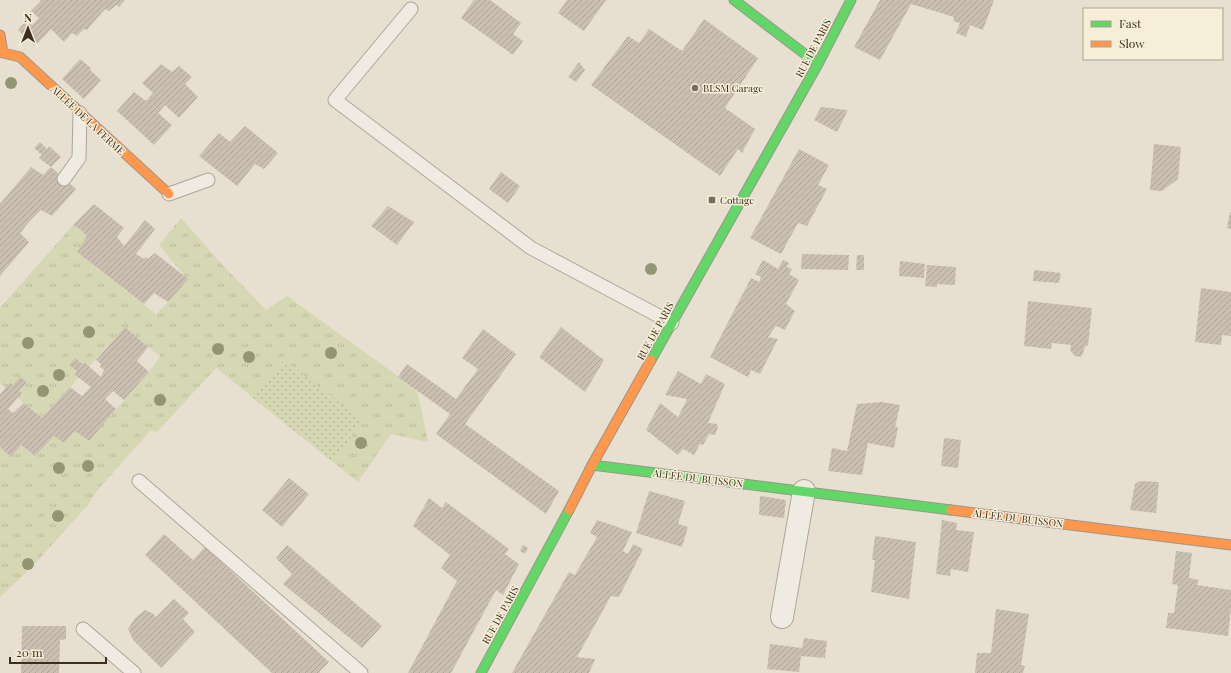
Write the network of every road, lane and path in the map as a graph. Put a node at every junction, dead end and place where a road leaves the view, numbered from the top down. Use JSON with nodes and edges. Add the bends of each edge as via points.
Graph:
{"nodes":[{"id":1,"x":734,"y":0,"type":"edge"},
{"id":2,"x":851,"y":0,"type":"edge"},
{"id":3,"x":411,"y":9,"type":"dead end"},
{"id":4,"x":1,"y":50,"type":"edge"},
{"id":5,"x":818,"y":64,"type":"junction"},
{"id":6,"x":80,"y":113,"type":"junction"},
{"id":7,"x":64,"y":179,"type":"dead end"},
{"id":8,"x":208,"y":180,"type":"dead end"},
{"id":9,"x":169,"y":194,"type":"joint"},
{"id":10,"x":672,"y":324,"type":"junction"},
{"id":11,"x":592,"y":465,"type":"junction"},
{"id":12,"x":139,"y":481,"type":"dead end"},
{"id":13,"x":804,"y":491,"type":"junction"},
{"id":14,"x":1231,"y":545,"type":"edge"},
{"id":15,"x":782,"y":617,"type":"dead end"},
{"id":16,"x":83,"y":629,"type":"dead end"},
{"id":17,"x":134,"y":673,"type":"edge"},
{"id":18,"x":361,"y":673,"type":"edge"},
{"id":19,"x":481,"y":673,"type":"edge"}],
"edges":[{"from":1,"to":5,"type":"street"},
{"from":2,"to":5,"type":"street","name":"RUE DE PARIS"},
{"from":3,"to":10,"type":"lane","via":[[335,100],[531,248]]},
{"from":4,"to":6,"type":"street","name":"ALLÉE DE LA FERME","via":[[20,57]]},
{"from":5,"to":10,"type":"street","name":"RUE DE PARIS"},
{"from":6,"to":7,"type":"lane","via":[[79,158]]},
{"from":6,"to":9,"type":"street","name":"ALLÉE DE LA FERME"},
{"from":8,"to":9,"type":"lane"},
{"from":10,"to":11,"type":"street","name":"RUE DE PARIS"},
{"from":11,"to":13,"type":"street","name":"ALLÉE DU BUISSON"},
{"from":11,"to":19,"type":"street","name":"RUE DE PARIS"},
{"from":12,"to":18,"type":"lane"},
{"from":13,"to":14,"type":"street","name":"ALLÉE DU BUISSON"},
{"from":13,"to":15,"type":"street"},
{"from":16,"to":17,"type":"lane"}]}
